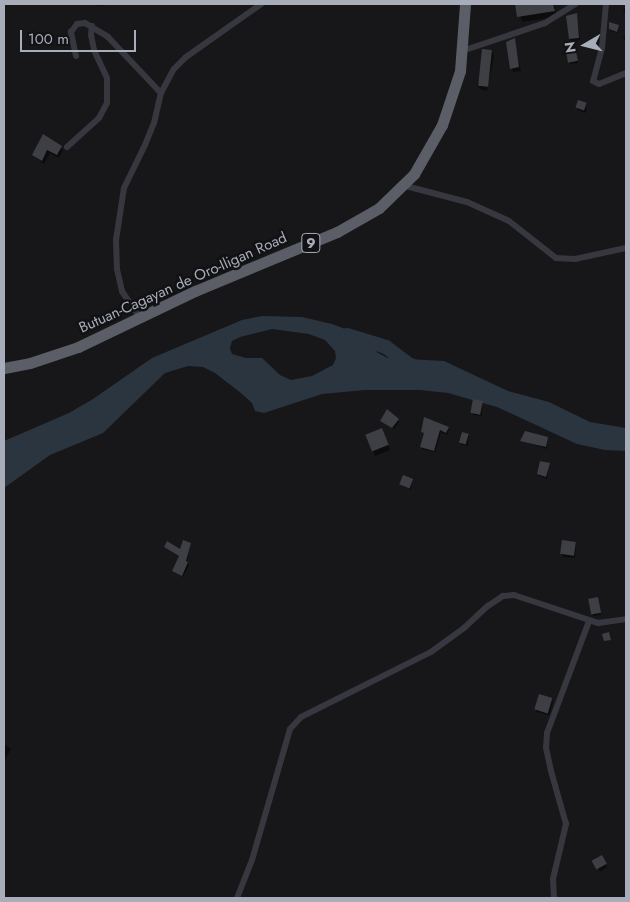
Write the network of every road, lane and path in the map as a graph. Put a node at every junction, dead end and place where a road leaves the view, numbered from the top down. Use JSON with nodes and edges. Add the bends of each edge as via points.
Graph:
{"nodes":[{"id":1,"x":260,"y":4,"type":"edge"},
{"id":2,"x":465,"y":4,"type":"edge"},
{"id":3,"x":576,"y":4,"type":"edge"},
{"id":4,"x":606,"y":4,"type":"edge"},
{"id":5,"x":92,"y":26,"type":"junction"},
{"id":6,"x":462,"y":51,"type":"junction"},
{"id":7,"x":76,"y":56,"type":"dead end"},
{"id":8,"x":626,"y":73,"type":"edge"},
{"id":9,"x":161,"y":93,"type":"junction"},
{"id":10,"x":67,"y":147,"type":"dead end"},
{"id":11,"x":402,"y":186,"type":"junction"},
{"id":12,"x":626,"y":248,"type":"edge"},
{"id":13,"x":140,"y":318,"type":"junction"},
{"id":14,"x":4,"y":368,"type":"edge"},
{"id":15,"x":626,"y":619,"type":"edge"},
{"id":16,"x":589,"y":621,"type":"junction"},
{"id":17,"x":237,"y":898,"type":"edge"},
{"id":18,"x":554,"y":898,"type":"edge"}],
"edges":[{"from":1,"to":9,"type":"street","via":[[186,57],[174,69]]},
{"from":2,"to":6,"type":"highway","name":"Butuan-Cagayan de Oro-Iligan Road","number":"9"},
{"from":3,"to":6,"type":"street","via":[[545,23]]},
{"from":4,"to":8,"type":"street","via":[[602,48],[593,81],[599,84]]},
{"from":5,"to":7,"type":"street","via":[[81,23],[73,28],[71,35]]},
{"from":5,"to":9,"type":"street","via":[[108,37]]},
{"from":5,"to":10,"type":"street","via":[[94,50],[107,78],[107,103],[99,118]]},
{"from":6,"to":11,"type":"highway","name":"Butuan-Cagayan de Oro-Iligan Road","number":"9","via":[[460,71],[442,125],[424,158]]},
{"from":9,"to":13,"type":"street","via":[[154,122],[124,188],[117,226],[117,269],[129,303]]},
{"from":11,"to":12,"type":"street","via":[[467,202],[509,221],[556,258],[575,259]]},
{"from":11,"to":13,"type":"highway","name":"Butuan-Cagayan de Oro-Iligan Road","number":"9","via":[[378,208],[337,232]]},
{"from":13,"to":14,"type":"highway","name":"Butuan-Cagayan de Oro-Iligan Road","number":"9","via":[[70,350]]},
{"from":15,"to":16,"type":"street","via":[[609,623]]},
{"from":16,"to":17,"type":"street","via":[[514,595],[503,596],[431,652],[301,717],[290,729],[252,860]]},
{"from":16,"to":18,"type":"street","via":[[547,733],[546,748],[566,824],[554,873]]}]}
